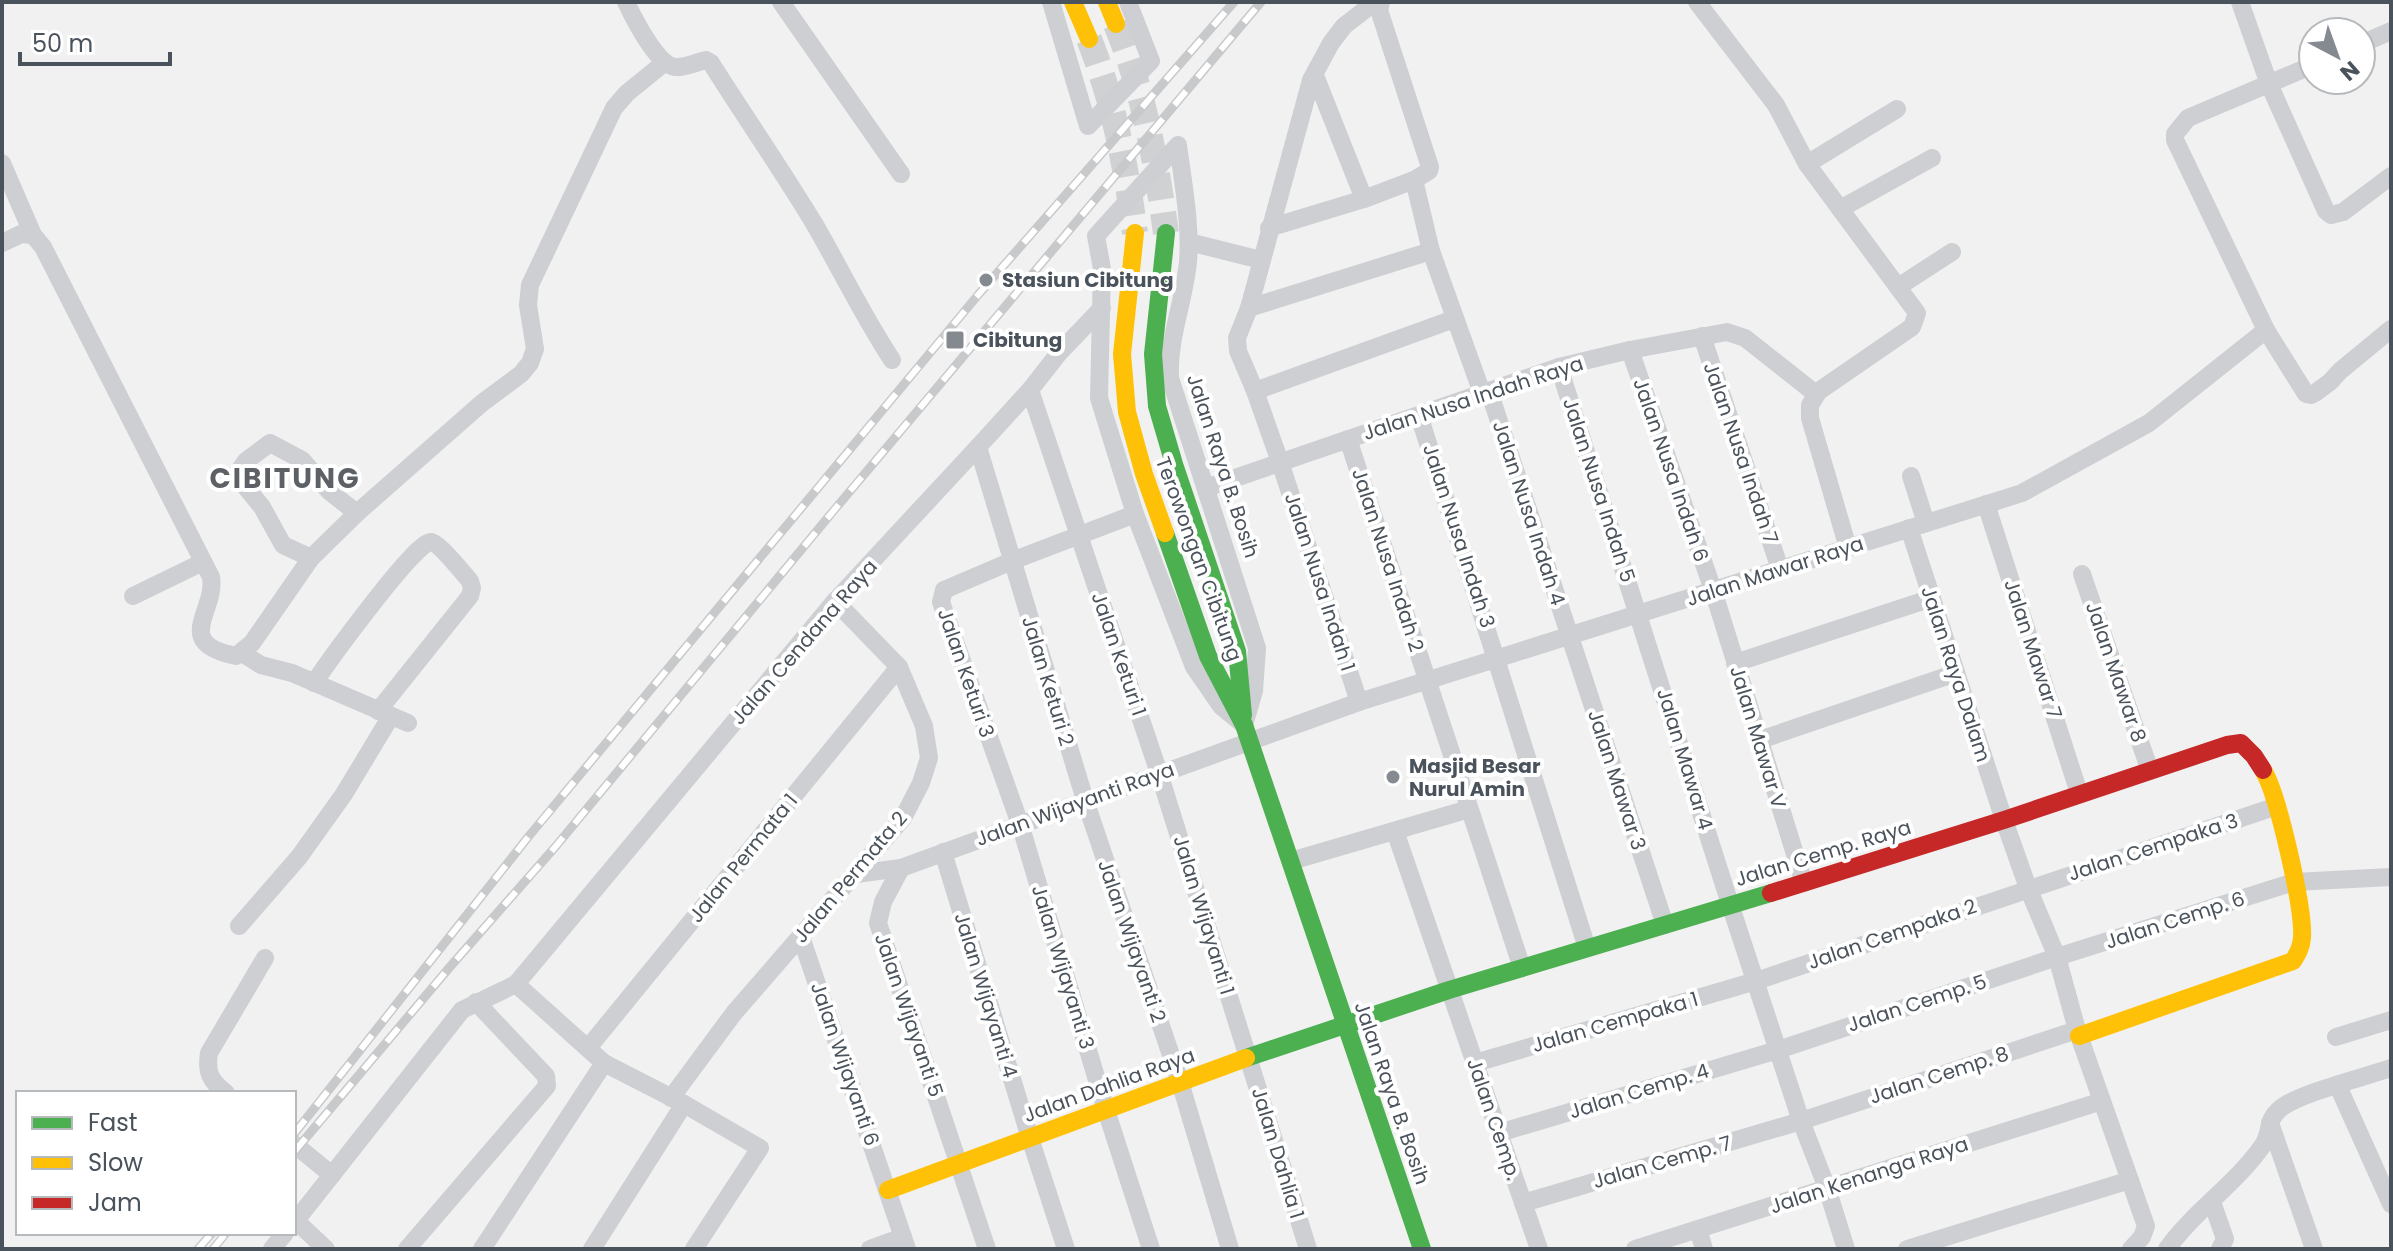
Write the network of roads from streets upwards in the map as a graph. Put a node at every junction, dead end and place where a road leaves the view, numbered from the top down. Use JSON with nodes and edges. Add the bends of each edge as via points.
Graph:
{"nodes":[{"id":1,"x":626,"y":2,"type":"edge"},
{"id":2,"x":781,"y":2,"type":"edge"},
{"id":3,"x":1051,"y":2,"type":"edge"},
{"id":4,"x":1073,"y":2,"type":"edge"},
{"id":5,"x":1107,"y":2,"type":"edge"},
{"id":6,"x":1128,"y":2,"type":"edge"},
{"id":7,"x":1378,"y":2,"type":"edge"},
{"id":8,"x":1697,"y":2,"type":"edge"},
{"id":9,"x":2240,"y":2,"type":"edge"},
{"id":10,"x":1116,"y":24,"type":"tunnel mouth"},
{"id":11,"x":1089,"y":39,"type":"tunnel mouth"},
{"id":12,"x":664,"y":63,"type":"junction"},
{"id":13,"x":2297,"y":72,"type":"edge"},
{"id":14,"x":1314,"y":77,"type":"junction"},
{"id":15,"x":2269,"y":84,"type":"junction"},
{"id":16,"x":1897,"y":109,"type":"dead end"},
{"id":17,"x":1932,"y":158,"type":"dead end"},
{"id":18,"x":2,"y":163,"type":"edge"},
{"id":19,"x":1807,"y":164,"type":"junction"},
{"id":20,"x":901,"y":174,"type":"dead end"},
{"id":21,"x":1422,"y":175,"type":"junction"},
{"id":22,"x":2391,"y":176,"type":"edge"},
{"id":23,"x":1364,"y":199,"type":"junction"},
{"id":24,"x":1840,"y":209,"type":"junction"},
{"id":25,"x":1269,"y":228,"type":"junction"},
{"id":26,"x":1135,"y":233,"type":"tunnel mouth"},
{"id":27,"x":1166,"y":233,"type":"tunnel mouth"},
{"id":28,"x":33,"y":235,"type":"junction"},
{"id":29,"x":1189,"y":242,"type":"junction"},
{"id":30,"x":2,"y":243,"type":"edge"},
{"id":31,"x":1431,"y":251,"type":"junction"},
{"id":32,"x":1952,"y":252,"type":"dead end"},
{"id":33,"x":1261,"y":260,"type":"junction"},
{"id":34,"x":1898,"y":287,"type":"junction"},
{"id":35,"x":1102,"y":308,"type":"junction"},
{"id":36,"x":1249,"y":308,"type":"junction"},
{"id":37,"x":1454,"y":319,"type":"junction"},
{"id":38,"x":2391,"y":329,"type":"edge"},
{"id":39,"x":2266,"y":330,"type":"junction"},
{"id":40,"x":1702,"y":336,"type":"junction"},
{"id":41,"x":1630,"y":350,"type":"junction"},
{"id":42,"x":892,"y":360,"type":"dead end"},
{"id":43,"x":1559,"y":367,"type":"junction"},
{"id":44,"x":1030,"y":390,"type":"junction"},
{"id":45,"x":1255,"y":391,"type":"junction"},
{"id":46,"x":1485,"y":392,"type":"junction"},
{"id":47,"x":1813,"y":399,"type":"junction"},
{"id":48,"x":1419,"y":415,"type":"junction"},
{"id":49,"x":1348,"y":439,"type":"junction"},
{"id":50,"x":978,"y":447,"type":"junction"},
{"id":51,"x":1280,"y":462,"type":"junction"},
{"id":52,"x":1911,"y":476,"type":"dead end"},
{"id":53,"x":1206,"y":488,"type":"junction"},
{"id":54,"x":1986,"y":504,"type":"junction"},
{"id":55,"x":357,"y":513,"type":"junction"},
{"id":56,"x":1135,"y":514,"type":"junction"},
{"id":57,"x":1917,"y":526,"type":"junction"},
{"id":58,"x":1079,"y":535,"type":"junction"},
{"id":59,"x":1848,"y":548,"type":"junction"},
{"id":60,"x":311,"y":558,"type":"junction"},
{"id":61,"x":1012,"y":561,"type":"junction"},
{"id":62,"x":203,"y":562,"type":"junction"},
{"id":63,"x":1780,"y":569,"type":"junction"},
{"id":64,"x":2082,"y":574,"type":"dead end"},
{"id":65,"x":1713,"y":590,"type":"junction"},
{"id":66,"x":133,"y":596,"type":"dead end"},
{"id":67,"x":1932,"y":598,"type":"junction"},
{"id":68,"x":835,"y":601,"type":"junction"},
{"id":69,"x":1639,"y":614,"type":"junction"},
{"id":70,"x":1569,"y":636,"type":"junction"},
{"id":71,"x":242,"y":653,"type":"junction"},
{"id":72,"x":1498,"y":658,"type":"junction"},
{"id":73,"x":1735,"y":663,"type":"junction"},
{"id":74,"x":899,"y":667,"type":"junction"},
{"id":75,"x":1956,"y":673,"type":"junction"},
{"id":76,"x":1427,"y":681,"type":"junction"},
{"id":77,"x":314,"y":683,"type":"junction"},
{"id":78,"x":1359,"y":702,"type":"junction"},
{"id":79,"x":392,"y":717,"type":"junction"},
{"id":80,"x":1246,"y":733,"type":"junction"},
{"id":81,"x":1760,"y":740,"type":"junction"},
{"id":82,"x":2150,"y":771,"type":"junction"},
{"id":83,"x":1159,"y":773,"type":"junction"},
{"id":84,"x":2079,"y":793,"type":"junction"},
{"id":85,"x":1085,"y":800,"type":"junction"},
{"id":86,"x":2277,"y":806,"type":"junction"},
{"id":87,"x":1469,"y":809,"type":"junction"},
{"id":88,"x":2004,"y":820,"type":"junction"},
{"id":89,"x":1020,"y":824,"type":"junction"},
{"id":90,"x":1395,"y":831,"type":"junction"},
{"id":91,"x":943,"y":852,"type":"junction"},
{"id":92,"x":1291,"y":861,"type":"junction"},
{"id":93,"x":901,"y":868,"type":"junction"},
{"id":94,"x":856,"y":874,"type":"junction"},
{"id":95,"x":2391,"y":877,"type":"edge"},
{"id":96,"x":2294,"y":882,"type":"junction"},
{"id":97,"x":1804,"y":883,"type":"junction"},
{"id":98,"x":2028,"y":888,"type":"junction"},
{"id":99,"x":1730,"y":904,"type":"junction"},
{"id":100,"x":1665,"y":925,"type":"junction"},
{"id":101,"x":239,"y":926,"type":"dead end"},
{"id":102,"x":801,"y":937,"type":"junction"},
{"id":103,"x":1587,"y":948,"type":"junction"},
{"id":104,"x":2057,"y":957,"type":"junction"},
{"id":105,"x":265,"y":958,"type":"dead end"},
{"id":106,"x":1522,"y":968,"type":"junction"},
{"id":107,"x":1756,"y":981,"type":"junction"},
{"id":108,"x":516,"y":984,"type":"junction"},
{"id":109,"x":1449,"y":990,"type":"junction"},
{"id":110,"x":476,"y":1002,"type":"junction"},
{"id":111,"x":2391,"y":1020,"type":"edge"},
{"id":112,"x":1346,"y":1024,"type":"junction"},
{"id":113,"x":2078,"y":1033,"type":"junction"},
{"id":114,"x":2336,"y":1037,"type":"dead end"},
{"id":115,"x":588,"y":1048,"type":"junction"},
{"id":116,"x":1778,"y":1050,"type":"junction"},
{"id":117,"x":1248,"y":1057,"type":"junction"},
{"id":118,"x":604,"y":1063,"type":"junction"},
{"id":119,"x":1475,"y":1063,"type":"junction"},
{"id":120,"x":2391,"y":1068,"type":"edge"},
{"id":121,"x":1180,"y":1082,"type":"junction"},
{"id":122,"x":2338,"y":1086,"type":"junction"},
{"id":123,"x":224,"y":1091,"type":"edge"},
{"id":124,"x":678,"y":1101,"type":"junction"},
{"id":125,"x":2102,"y":1101,"type":"junction"},
{"id":126,"x":1106,"y":1110,"type":"junction"},
{"id":127,"x":1801,"y":1121,"type":"junction"},
{"id":128,"x":2269,"y":1122,"type":"junction"},
{"id":129,"x":1499,"y":1133,"type":"junction"},
{"id":130,"x":1030,"y":1138,"type":"junction"},
{"id":131,"x":296,"y":1146,"type":"edge"},
{"id":132,"x":960,"y":1163,"type":"junction"},
{"id":133,"x":2384,"y":1169,"type":"edge"},
{"id":134,"x":332,"y":1175,"type":"junction"},
{"id":135,"x":2130,"y":1180,"type":"junction"},
{"id":136,"x":1827,"y":1188,"type":"junction"},
{"id":137,"x":888,"y":1190,"type":"junction"},
{"id":138,"x":2212,"y":1202,"type":"junction"},
{"id":139,"x":1523,"y":1203,"type":"junction"},
{"id":140,"x":2391,"y":1204,"type":"edge"},
{"id":141,"x":296,"y":1221,"type":"edge"},
{"id":142,"x":296,"y":1229,"type":"edge"},
{"id":143,"x":1698,"y":1229,"type":"junction"},
{"id":144,"x":905,"y":1243,"type":"edge"},
{"id":145,"x":326,"y":1249,"type":"edge"},
{"id":146,"x":407,"y":1249,"type":"edge"},
{"id":147,"x":482,"y":1249,"type":"edge"},
{"id":148,"x":592,"y":1249,"type":"edge"},
{"id":149,"x":694,"y":1249,"type":"edge"},
{"id":150,"x":870,"y":1249,"type":"edge"},
{"id":151,"x":987,"y":1249,"type":"edge"},
{"id":152,"x":1066,"y":1249,"type":"edge"},
{"id":153,"x":1151,"y":1249,"type":"edge"},
{"id":154,"x":1230,"y":1249,"type":"edge"},
{"id":155,"x":1308,"y":1249,"type":"edge"},
{"id":156,"x":1422,"y":1249,"type":"edge"},
{"id":157,"x":1539,"y":1249,"type":"edge"},
{"id":158,"x":1635,"y":1249,"type":"edge"},
{"id":159,"x":1704,"y":1249,"type":"edge"},
{"id":160,"x":1846,"y":1249,"type":"edge"},
{"id":161,"x":1907,"y":1249,"type":"edge"},
{"id":162,"x":2131,"y":1249,"type":"edge"},
{"id":163,"x":2167,"y":1249,"type":"edge"},
{"id":164,"x":2220,"y":1249,"type":"edge"},
{"id":165,"x":2314,"y":1249,"type":"edge"}],
"edges":[{"from":1,"to":12,"type":"street"},
{"from":2,"to":20,"type":"street"},
{"from":3,"to":6,"type":"street","via":[[1088,126],[1151,61]]},
{"from":4,"to":11,"type":"street"},
{"from":5,"to":10,"type":"street"},
{"from":7,"to":14,"type":"street","name":"Jalan Nusa Indah 1","via":[[1344,26]]},
{"from":7,"to":21,"type":"street","name":"Jalan Nusa Indah 4","via":[[1430,167]]},
{"from":8,"to":19,"type":"street","via":[[1776,105]]},
{"from":9,"to":15,"type":"street"},
{"from":12,"to":42,"type":"street","via":[[676,68],[711,63],[759,134]]},
{"from":12,"to":55,"type":"street","via":[[614,108],[530,285],[535,349],[530,363]]},
{"from":13,"to":15,"type":"street"},
{"from":14,"to":23,"type":"street"},
{"from":14,"to":25,"type":"street","name":"Jalan Nusa Indah 1"},
{"from":15,"to":22,"type":"street","via":[[2331,215],[2343,212]]},
{"from":15,"to":39,"type":"street","via":[[2188,118],[2175,134]]},
{"from":16,"to":19,"type":"street"},
{"from":17,"to":24,"type":"street"},
{"from":18,"to":28,"type":"street"},
{"from":19,"to":24,"type":"street"},
{"from":21,"to":23,"type":"street"},
{"from":21,"to":31,"type":"street","name":"Jalan Nusa Indah 4"},
{"from":23,"to":25,"type":"street"},
{"from":24,"to":34,"type":"street"},
{"from":25,"to":33,"type":"street","name":"Jalan Nusa Indah 1"},
{"from":26,"to":80,"type":"street","name":"Terowongan Cibitung","via":[[1122,354],[1127,412],[1208,656]]},
{"from":27,"to":80,"type":"street","name":"Terowongan Cibitung","via":[[1153,354],[1157,406],[1237,651]]},
{"from":28,"to":30,"type":"street"},
{"from":28,"to":62,"type":"street"},
{"from":29,"to":33,"type":"street"},
{"from":29,"to":35,"type":"street","name":"Jalan Raya B. Bosih","via":[[1178,145],[1096,236]]},
{"from":29,"to":53,"type":"street","name":"Jalan Raya B. Bosih","via":[[1170,378]]},
{"from":31,"to":36,"type":"street"},
{"from":31,"to":37,"type":"street","name":"Jalan Nusa Indah 4"},
{"from":32,"to":34,"type":"street"},
{"from":33,"to":36,"type":"street","name":"Jalan Nusa Indah 1"},
{"from":34,"to":47,"type":"street","via":[[1917,313],[1912,327]]},
{"from":35,"to":44,"type":"street","name":"Jalan Cendana Raya"},
{"from":35,"to":56,"type":"street","name":"Jalan Raya B. Bosih","via":[[1099,398]]},
{"from":36,"to":45,"type":"street","name":"Jalan Nusa Indah 1","via":[[1237,338]]},
{"from":37,"to":45,"type":"street"},
{"from":37,"to":46,"type":"street","name":"Jalan Nusa Indah 4"},
{"from":38,"to":39,"type":"street","via":[[2311,395],[2304,392]]},
{"from":39,"to":54,"type":"street","name":"Jalan Mawar Raya","via":[[2149,423],[2022,493]]},
{"from":40,"to":41,"type":"street","name":"Jalan Nusa Indah Raya"},
{"from":40,"to":47,"type":"street","name":"Jalan Nusa Indah Raya","via":[[1727,332],[1745,338]]},
{"from":40,"to":63,"type":"street","name":"Jalan Nusa Indah 7"},
{"from":41,"to":43,"type":"street","name":"Jalan Nusa Indah Raya"},
{"from":41,"to":65,"type":"street","name":"Jalan Nusa Indah 6"},
{"from":43,"to":46,"type":"street","name":"Jalan Nusa Indah Raya"},
{"from":43,"to":69,"type":"street","name":"Jalan Nusa Indah 5"},
{"from":44,"to":50,"type":"street","name":"Jalan Cendana Raya"},
{"from":44,"to":58,"type":"street","name":"Jalan Keturi 1"},
{"from":45,"to":51,"type":"street","name":"Jalan Nusa Indah 1"},
{"from":46,"to":48,"type":"street","name":"Jalan Nusa Indah Raya"},
{"from":46,"to":70,"type":"street","name":"Jalan Nusa Indah 4"},
{"from":47,"to":59,"type":"street","via":[[1810,418]]},
{"from":48,"to":49,"type":"street","name":"Jalan Nusa Indah Raya"},
{"from":48,"to":72,"type":"street","name":"Jalan Nusa Indah 3"},
{"from":49,"to":51,"type":"street","name":"Jalan Nusa Indah Raya"},
{"from":49,"to":76,"type":"street","name":"Jalan Nusa Indah 2"},
{"from":50,"to":61,"type":"street","name":"Jalan Keturi 2"},
{"from":50,"to":68,"type":"street","name":"Jalan Cendana Raya"},
{"from":51,"to":53,"type":"street","name":"Jalan Nusa Indah Raya"},
{"from":51,"to":78,"type":"street","name":"Jalan Nusa Indah 1"},
{"from":52,"to":57,"type":"street","name":"Jalan Raya Dalam"},
{"from":53,"to":80,"type":"street","name":"Jalan Raya B. Bosih","via":[[1257,648]]},
{"from":54,"to":57,"type":"street","name":"Jalan Mawar Raya"},
{"from":54,"to":84,"type":"street","name":"Jalan Mawar 7"},
{"from":55,"to":60,"type":"street"},
{"from":55,"to":60,"type":"street","via":[[302,460],[270,443],[246,461],[236,475],[283,545]]},
{"from":56,"to":58,"type":"street"},
{"from":56,"to":80,"type":"street","name":"Jalan Raya B. Bosih","via":[[1194,667]]},
{"from":57,"to":59,"type":"street","name":"Jalan Mawar Raya"},
{"from":57,"to":67,"type":"street","name":"Jalan Raya Dalam"},
{"from":58,"to":61,"type":"street"},
{"from":58,"to":83,"type":"street","name":"Jalan Keturi 1"},
{"from":59,"to":63,"type":"street","name":"Jalan Mawar Raya"},
{"from":60,"to":71,"type":"street"},
{"from":61,"to":85,"type":"street","name":"Jalan Keturi 2"},
{"from":61,"to":89,"type":"street","name":"Jalan Keturi 3","via":[[944,590],[941,602]]},
{"from":62,"to":66,"type":"street"},
{"from":62,"to":71,"type":"street","via":[[213,589],[201,617],[201,633],[210,648]]},
{"from":63,"to":65,"type":"street","name":"Jalan Mawar Raya"},
{"from":64,"to":82,"type":"street","name":"Jalan Mawar 8"},
{"from":65,"to":69,"type":"street","name":"Jalan Mawar Raya"},
{"from":65,"to":73,"type":"street","name":"Jalan Mawar V"},
{"from":67,"to":73,"type":"street"},
{"from":67,"to":75,"type":"street","name":"Jalan Raya Dalam"},
{"from":68,"to":74,"type":"street","name":"Jalan Permata 2"},
{"from":68,"to":108,"type":"street","name":"Jalan Cendana Raya"},
{"from":69,"to":70,"type":"street","name":"Jalan Mawar Raya"},
{"from":69,"to":99,"type":"street","name":"Jalan Mawar 4"},
{"from":70,"to":72,"type":"street","name":"Jalan Mawar Raya"},
{"from":70,"to":100,"type":"street","name":"Jalan Mawar 3"},
{"from":71,"to":77,"type":"street"},
{"from":72,"to":76,"type":"street","name":"Jalan Mawar Raya"},
{"from":72,"to":103,"type":"street","name":"Jalan Nusa Indah 3"},
{"from":73,"to":81,"type":"street","name":"Jalan Mawar V"},
{"from":74,"to":94,"type":"street","name":"Jalan Permata 2","via":[[924,726],[929,758],[903,818]]},
{"from":74,"to":115,"type":"street","name":"Jalan Permata 1"},
{"from":75,"to":81,"type":"street"},
{"from":75,"to":88,"type":"street","name":"Jalan Raya Dalam"},
{"from":76,"to":78,"type":"street","name":"Jalan Mawar Raya"},
{"from":76,"to":87,"type":"street","name":"Jalan Nusa Indah 2"},
{"from":77,"to":79,"type":"street"},
{"from":77,"to":79,"type":"street","via":[[412,556],[432,542],[470,581],[470,596]]},
{"from":78,"to":80,"type":"street","name":"Jalan Mawar Raya"},
{"from":79,"to":101,"type":"street","via":[[299,857]]},
{"from":80,"to":83,"type":"street","name":"Jalan Wijayanti Raya"},
{"from":80,"to":92,"type":"street","name":"Jalan Raya B. Bosih"},
{"from":81,"to":97,"type":"street","name":"Jalan Mawar V"},
{"from":82,"to":84,"type":"street","name":"Jalan Cemp. Raya"},
{"from":82,"to":86,"type":"street","name":"Jalan Cemp. Raya","via":[[2241,743],[2270,781]]},
{"from":83,"to":85,"type":"street","name":"Jalan Wijayanti Raya"},
{"from":83,"to":117,"type":"street","name":"Jalan Wijayanti 1"},
{"from":84,"to":88,"type":"street","name":"Jalan Cemp. Raya"},
{"from":85,"to":89,"type":"street","name":"Jalan Wijayanti Raya"},
{"from":85,"to":121,"type":"street","name":"Jalan Wijayanti 2"},
{"from":86,"to":96,"type":"street"},
{"from":86,"to":98,"type":"street","name":"Jalan Cempaka 3"},
{"from":87,"to":90,"type":"street"},
{"from":87,"to":106,"type":"street","name":"Jalan Nusa Indah 2"},
{"from":88,"to":97,"type":"street","name":"Jalan Cemp. Raya"},
{"from":88,"to":98,"type":"street","name":"Jalan Raya Dalam"},
{"from":89,"to":91,"type":"street","name":"Jalan Wijayanti Raya"},
{"from":89,"to":126,"type":"street","name":"Jalan Wijayanti 3"},
{"from":90,"to":92,"type":"street"},
{"from":90,"to":109,"type":"street","name":"Jalan Cemp."},
{"from":91,"to":93,"type":"street","name":"Jalan Wijayanti Raya"},
{"from":91,"to":130,"type":"street","name":"Jalan Wijayanti 4"},
{"from":92,"to":112,"type":"street","name":"Jalan Raya B. Bosih"},
{"from":93,"to":94,"type":"street","name":"Jalan Wijayanti Raya"},
{"from":93,"to":132,"type":"street","name":"Jalan Wijayanti 5","via":[[878,923]]},
{"from":94,"to":102,"type":"street","name":"Jalan Permata 2"},
{"from":95,"to":96,"type":"street","name":"Jalan Cemp. 6"},
{"from":96,"to":104,"type":"street","name":"Jalan Cemp. 6"},
{"from":96,"to":113,"type":"street","via":[[2302,935],[2293,961]]},
{"from":97,"to":99,"type":"street","name":"Jalan Cemp. Raya"},
{"from":98,"to":104,"type":"street","name":"Jalan Raya Dalam"},
{"from":98,"to":107,"type":"street","name":"Jalan Cempaka 2"},
{"from":99,"to":100,"type":"street","name":"Jalan Cemp. Raya"},
{"from":99,"to":107,"type":"street","name":"Jalan Mawar 4"},
{"from":100,"to":103,"type":"street","name":"Jalan Cemp. Raya"},
{"from":102,"to":124,"type":"street","name":"Jalan Permata 2","via":[[734,1013]]},
{"from":102,"to":137,"type":"street","name":"Jalan Wijayanti 6"},
{"from":103,"to":106,"type":"street","name":"Jalan Cemp. Raya"},
{"from":104,"to":113,"type":"street","name":"Jalan Raya Dalam"},
{"from":104,"to":116,"type":"street","name":"Jalan Cemp. 5"},
{"from":105,"to":123,"type":"street","via":[[209,1053],[207,1071]]},
{"from":106,"to":109,"type":"street","name":"Jalan Cemp. Raya"},
{"from":107,"to":116,"type":"street","name":"Jalan Mawar 4"},
{"from":107,"to":119,"type":"street","name":"Jalan Cempaka 1"},
{"from":108,"to":110,"type":"street"},
{"from":108,"to":115,"type":"street"},
{"from":109,"to":112,"type":"street","name":"Jalan Cemp. Raya"},
{"from":109,"to":119,"type":"street","name":"Jalan Cemp."},
{"from":110,"to":134,"type":"street","via":[[462,1010]]},
{"from":110,"to":146,"type":"street","via":[[546,1076],[547,1086]]},
{"from":111,"to":114,"type":"street"},
{"from":112,"to":117,"type":"street","name":"Jalan Dahlia Raya"},
{"from":112,"to":156,"type":"street","name":"Jalan Raya B. Bosih"},
{"from":113,"to":125,"type":"street","name":"Jalan Raya Dalam"},
{"from":113,"to":127,"type":"street","name":"Jalan Cemp. 8"},
{"from":115,"to":118,"type":"street"},
{"from":116,"to":127,"type":"street","name":"Jalan Mawar 4"},
{"from":116,"to":129,"type":"street","name":"Jalan Cemp. 4"},
{"from":117,"to":121,"type":"street","name":"Jalan Dahlia Raya"},
{"from":117,"to":155,"type":"street","name":"Jalan Dahlia 1"},
{"from":118,"to":124,"type":"street"},
{"from":118,"to":147,"type":"street"},
{"from":119,"to":129,"type":"street","name":"Jalan Cemp."},
{"from":120,"to":122,"type":"street"},
{"from":121,"to":126,"type":"street","name":"Jalan Dahlia Raya"},
{"from":121,"to":154,"type":"street","name":"Jalan Wijayanti 2"},
{"from":122,"to":128,"type":"street","via":[[2284,1106]]},
{"from":122,"to":133,"type":"street"},
{"from":124,"to":148,"type":"street","name":"Jalan Permata 2"},
{"from":124,"to":149,"type":"street","via":[[760,1148]]},
{"from":125,"to":135,"type":"street","name":"Jalan Raya Dalam"},
{"from":125,"to":136,"type":"street","name":"Jalan Kenanga Raya"},
{"from":126,"to":130,"type":"street","name":"Jalan Dahlia Raya"},
{"from":126,"to":153,"type":"street","name":"Jalan Wijayanti 3"},
{"from":127,"to":136,"type":"street","name":"Jalan Mawar 4"},
{"from":127,"to":139,"type":"street","name":"Jalan Cemp. 7"},
{"from":128,"to":138,"type":"street","via":[[2265,1143]]},
{"from":128,"to":165,"type":"street"},
{"from":129,"to":139,"type":"street","name":"Jalan Cemp."},
{"from":130,"to":132,"type":"street","name":"Jalan Dahlia Raya"},
{"from":130,"to":152,"type":"street","name":"Jalan Wijayanti 4"},
{"from":131,"to":134,"type":"street"},
{"from":132,"to":137,"type":"street","name":"Jalan Dahlia Raya"},
{"from":132,"to":151,"type":"street","name":"Jalan Wijayanti 5"},
{"from":133,"to":140,"type":"street"},
{"from":134,"to":141,"type":"street"},
{"from":135,"to":161,"type":"street"},
{"from":135,"to":162,"type":"street","name":"Jalan Raya Dalam","via":[[2146,1226]]},
{"from":136,"to":143,"type":"street","name":"Jalan Kenanga Raya"},
{"from":136,"to":160,"type":"street","name":"Jalan Mawar 4"},
{"from":137,"to":144,"type":"street","name":"Jalan Wijayanti 6"},
{"from":138,"to":163,"type":"street"},
{"from":138,"to":164,"type":"street","via":[[2225,1239]]},
{"from":139,"to":157,"type":"street","name":"Jalan Cemp."},
{"from":142,"to":145,"type":"street"},
{"from":143,"to":158,"type":"street","name":"Jalan Kenanga Raya"},
{"from":143,"to":159,"type":"street"},
{"from":144,"to":150,"type":"street"}]}
